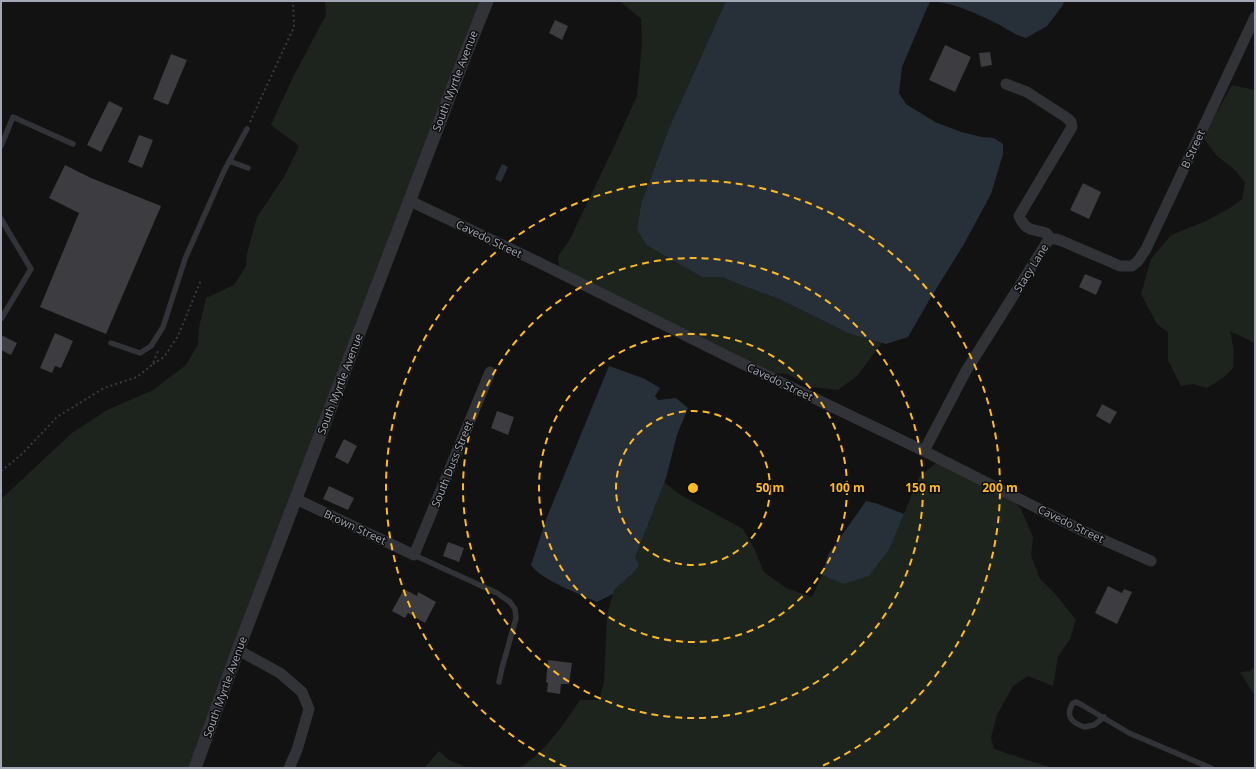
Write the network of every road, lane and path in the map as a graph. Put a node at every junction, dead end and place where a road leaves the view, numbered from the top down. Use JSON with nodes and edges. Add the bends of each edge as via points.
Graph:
{"nodes":[{"id":1,"x":293,"y":1,"type":"edge"},
{"id":2,"x":487,"y":1,"type":"edge"},
{"id":3,"x":1255,"y":17,"type":"edge"},
{"id":4,"x":1006,"y":84,"type":"dead end"},
{"id":5,"x":247,"y":129,"type":"joint"},
{"id":6,"x":73,"y":144,"type":"dead end"},
{"id":7,"x":1,"y":146,"type":"edge"},
{"id":8,"x":229,"y":161,"type":"junction"},
{"id":9,"x":248,"y":168,"type":"dead end"},
{"id":10,"x":410,"y":201,"type":"junction"},
{"id":11,"x":1,"y":219,"type":"edge"},
{"id":12,"x":1049,"y":239,"type":"junction"},
{"id":13,"x":201,"y":280,"type":"dead end"},
{"id":14,"x":1,"y":319,"type":"edge"},
{"id":15,"x":111,"y":343,"type":"dead end"},
{"id":16,"x":160,"y":347,"type":"dead end"},
{"id":17,"x":152,"y":365,"type":"junction"},
{"id":18,"x":490,"y":372,"type":"dead end"},
{"id":19,"x":924,"y":451,"type":"junction"},
{"id":20,"x":1,"y":471,"type":"edge"},
{"id":21,"x":296,"y":499,"type":"junction"},
{"id":22,"x":414,"y":556,"type":"junction"},
{"id":23,"x":1151,"y":561,"type":"dead end"},
{"id":24,"x":238,"y":650,"type":"junction"},
{"id":25,"x":499,"y":682,"type":"dead end"},
{"id":26,"x":1104,"y":718,"type":"junction"},
{"id":27,"x":195,"y":768,"type":"edge"},
{"id":28,"x":289,"y":768,"type":"edge"},
{"id":29,"x":1211,"y":768,"type":"edge"}],
"edges":[{"from":1,"to":5,"type":"path","via":[[294,26]]},
{"from":2,"to":10,"type":"street","name":"South Myrtle Avenue"},
{"from":3,"to":12,"type":"street","name":"B Street","via":[[1146,249],[1138,261],[1132,266],[1120,266],[1062,241]]},
{"from":4,"to":12,"type":"street","name":"Stacy Lane","via":[[1027,92],[1072,124],[1019,216],[1026,227],[1046,232]]},
{"from":5,"to":8,"type":"lane"},
{"from":6,"to":7,"type":"lane","via":[[13,117]]},
{"from":8,"to":9,"type":"lane"},
{"from":8,"to":15,"type":"lane","via":[[185,259],[163,327],[151,346],[140,353]]},
{"from":10,"to":19,"type":"street","name":"Cavedo Street"},
{"from":10,"to":21,"type":"street","name":"South Myrtle Avenue"},
{"from":11,"to":14,"type":"lane","via":[[31,268]]},
{"from":12,"to":19,"type":"street","name":"Stacy Lane","via":[[966,371]]},
{"from":13,"to":17,"type":"path","via":[[178,336],[164,357]]},
{"from":16,"to":17,"type":"path"},
{"from":17,"to":20,"type":"path","via":[[137,377],[104,388],[57,417],[21,455]]},
{"from":18,"to":22,"type":"street","name":"South Duss Street"},
{"from":19,"to":23,"type":"street","name":"Cavedo Street","via":[[1083,531]]},
{"from":21,"to":22,"type":"street","name":"Brown Street"},
{"from":21,"to":24,"type":"street","name":"South Myrtle Avenue"},
{"from":22,"to":25,"type":"lane","via":[[497,593],[515,609],[516,618]]},
{"from":24,"to":27,"type":"street","name":"South Myrtle Avenue"},
{"from":24,"to":28,"type":"street","via":[[280,673],[302,692],[309,709]]},
{"from":26,"to":26,"type":"lane","via":[[1076,702],[1069,711],[1069,716],[1074,722],[1084,727],[1094,725]]},
{"from":26,"to":29,"type":"lane","via":[[1129,733]]}]}
